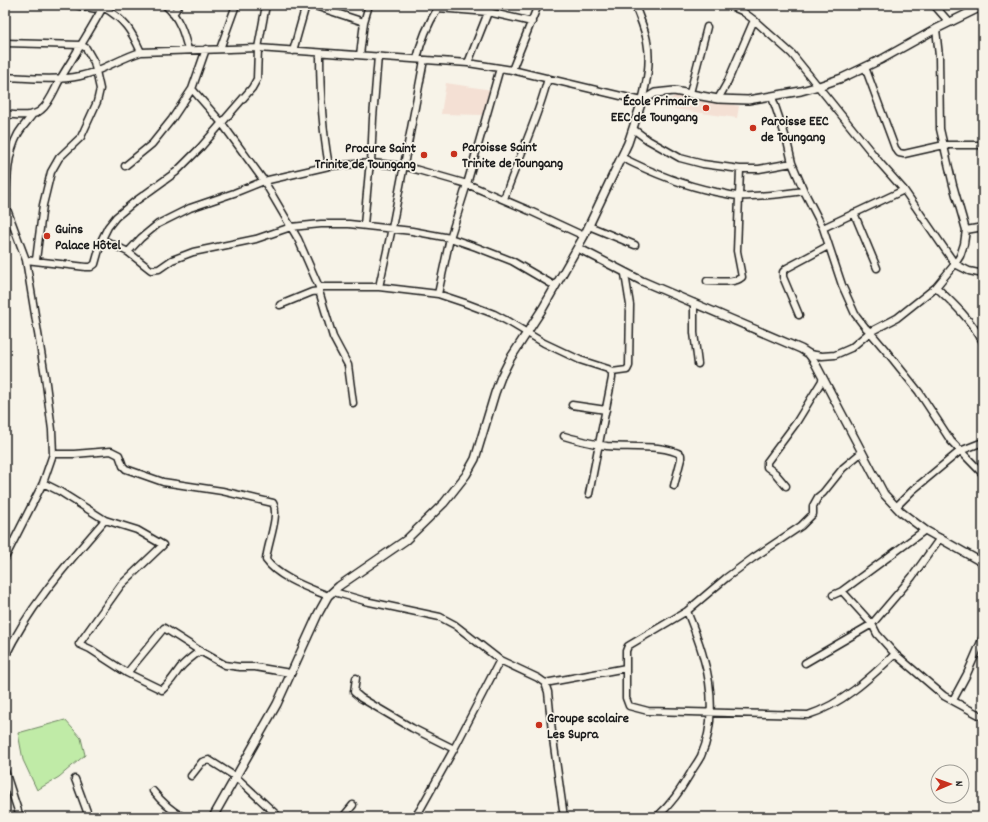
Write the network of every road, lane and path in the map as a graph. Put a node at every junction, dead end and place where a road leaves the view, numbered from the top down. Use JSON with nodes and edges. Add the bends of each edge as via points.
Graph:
{"nodes":[{"id":1,"x":78,"y":5,"type":"edge"},
{"id":2,"x":165,"y":5,"type":"edge"},
{"id":3,"x":179,"y":5,"type":"edge"},
{"id":4,"x":236,"y":5,"type":"edge"},
{"id":5,"x":266,"y":5,"type":"edge"},
{"id":6,"x":306,"y":5,"type":"edge"},
{"id":7,"x":312,"y":5,"type":"edge"},
{"id":8,"x":369,"y":5,"type":"edge"},
{"id":9,"x":491,"y":5,"type":"edge"},
{"id":10,"x":538,"y":5,"type":"edge"},
{"id":11,"x":635,"y":5,"type":"edge"},
{"id":12,"x":728,"y":5,"type":"edge"},
{"id":13,"x":934,"y":5,"type":"edge"},
{"id":14,"x":104,"y":6,"type":"edge"},
{"id":15,"x":435,"y":6,"type":"edge"},
{"id":16,"x":983,"y":6,"type":"edge"},
{"id":17,"x":488,"y":12,"type":"junction"},
{"id":18,"x":173,"y":14,"type":"junction"},
{"id":19,"x":754,"y":20,"type":"junction"},
{"id":20,"x":364,"y":22,"type":"junction"},
{"id":21,"x":532,"y":22,"type":"junction"},
{"id":22,"x":949,"y":22,"type":"junction"},
{"id":23,"x":707,"y":27,"type":"dead end"},
{"id":24,"x":936,"y":29,"type":"junction"},
{"id":25,"x":5,"y":43,"type":"edge"},
{"id":26,"x":81,"y":45,"type":"junction"},
{"id":27,"x":258,"y":48,"type":"junction"},
{"id":28,"x":206,"y":49,"type":"junction"},
{"id":29,"x":220,"y":49,"type":"junction"},
{"id":30,"x":188,"y":50,"type":"junction"},
{"id":31,"x":294,"y":51,"type":"junction"},
{"id":32,"x":141,"y":52,"type":"junction"},
{"id":33,"x":320,"y":53,"type":"junction"},
{"id":34,"x":360,"y":55,"type":"junction"},
{"id":35,"x":378,"y":56,"type":"junction"},
{"id":36,"x":421,"y":59,"type":"junction"},
{"id":37,"x":468,"y":63,"type":"junction"},
{"id":38,"x":865,"y":67,"type":"junction"},
{"id":39,"x":500,"y":68,"type":"junction"},
{"id":40,"x":512,"y":70,"type":"junction"},
{"id":41,"x":95,"y":71,"type":"junction"},
{"id":42,"x":5,"y":77,"type":"edge"},
{"id":43,"x":61,"y":78,"type":"junction"},
{"id":44,"x":548,"y":78,"type":"junction"},
{"id":45,"x":819,"y":86,"type":"junction"},
{"id":46,"x":192,"y":89,"type":"junction"},
{"id":47,"x":690,"y":93,"type":"junction"},
{"id":48,"x":772,"y":96,"type":"junction"},
{"id":49,"x":718,"y":99,"type":"junction"},
{"id":50,"x":642,"y":101,"type":"junction"},
{"id":51,"x":5,"y":114,"type":"edge"},
{"id":52,"x":33,"y":114,"type":"junction"},
{"id":53,"x":221,"y":122,"type":"junction"},
{"id":54,"x":633,"y":129,"type":"junction"},
{"id":55,"x":944,"y":145,"type":"junction"},
{"id":56,"x":983,"y":145,"type":"edge"},
{"id":57,"x":621,"y":158,"type":"junction"},
{"id":58,"x":372,"y":163,"type":"junction"},
{"id":59,"x":792,"y":163,"type":"junction"},
{"id":60,"x":125,"y":166,"type":"dead end"},
{"id":61,"x":329,"y":166,"type":"junction"},
{"id":62,"x":404,"y":166,"type":"junction"},
{"id":63,"x":740,"y":170,"type":"junction"},
{"id":64,"x":264,"y":181,"type":"junction"},
{"id":65,"x":467,"y":184,"type":"junction"},
{"id":66,"x":904,"y":190,"type":"junction"},
{"id":67,"x":804,"y":191,"type":"junction"},
{"id":68,"x":738,"y":196,"type":"junction"},
{"id":69,"x":504,"y":199,"type":"junction"},
{"id":70,"x":6,"y":206,"type":"edge"},
{"id":71,"x":854,"y":213,"type":"junction"},
{"id":72,"x":364,"y":225,"type":"junction"},
{"id":73,"x":589,"y":226,"type":"junction"},
{"id":74,"x":292,"y":227,"type":"junction"},
{"id":75,"x":983,"y":227,"type":"edge"},
{"id":76,"x":392,"y":228,"type":"junction"},
{"id":77,"x":823,"y":228,"type":"junction"},
{"id":78,"x":966,"y":230,"type":"junction"},
{"id":79,"x":584,"y":236,"type":"junction"},
{"id":80,"x":450,"y":238,"type":"junction"},
{"id":81,"x":102,"y":239,"type":"junction"},
{"id":82,"x":635,"y":245,"type":"dead end"},
{"id":83,"x":828,"y":246,"type":"junction"},
{"id":84,"x":578,"y":248,"type":"junction"},
{"id":85,"x":128,"y":252,"type":"junction"},
{"id":86,"x":26,"y":260,"type":"junction"},
{"id":87,"x":36,"y":260,"type":"junction"},
{"id":88,"x":955,"y":264,"type":"junction"},
{"id":89,"x":877,"y":268,"type":"dead end"},
{"id":90,"x":625,"y":274,"type":"junction"},
{"id":91,"x":982,"y":274,"type":"edge"},
{"id":92,"x":707,"y":281,"type":"dead end"},
{"id":93,"x":555,"y":286,"type":"junction"},
{"id":94,"x":379,"y":287,"type":"junction"},
{"id":95,"x":936,"y":287,"type":"junction"},
{"id":96,"x":319,"y":289,"type":"junction"},
{"id":97,"x":438,"y":294,"type":"junction"},
{"id":98,"x":694,"y":303,"type":"junction"},
{"id":99,"x":280,"y":305,"type":"dead end"},
{"id":100,"x":799,"y":316,"type":"dead end"},
{"id":101,"x":870,"y":332,"type":"junction"},
{"id":102,"x":527,"y":333,"type":"junction"},
{"id":103,"x":983,"y":342,"type":"edge"},
{"id":104,"x":809,"y":354,"type":"junction"},
{"id":105,"x":698,"y":364,"type":"dead end"},
{"id":106,"x":612,"y":372,"type":"junction"},
{"id":107,"x":823,"y":379,"type":"junction"},
{"id":108,"x":353,"y":403,"type":"dead end"},
{"id":109,"x":572,"y":405,"type":"dead end"},
{"id":110,"x":606,"y":410,"type":"junction"},
{"id":111,"x":564,"y":436,"type":"dead end"},
{"id":112,"x":983,"y":442,"type":"edge"},
{"id":113,"x":600,"y":444,"type":"junction"},
{"id":114,"x":960,"y":451,"type":"junction"},
{"id":115,"x":862,"y":452,"type":"junction"},
{"id":116,"x":53,"y":454,"type":"junction"},
{"id":117,"x":983,"y":474,"type":"edge"},
{"id":118,"x":43,"y":483,"type":"junction"},
{"id":119,"x":674,"y":486,"type":"dead end"},
{"id":120,"x":786,"y":486,"type":"dead end"},
{"id":121,"x":590,"y":494,"type":"dead end"},
{"id":122,"x":896,"y":507,"type":"junction"},
{"id":123,"x":105,"y":520,"type":"junction"},
{"id":124,"x":925,"y":530,"type":"junction"},
{"id":125,"x":940,"y":538,"type":"junction"},
{"id":126,"x":5,"y":558,"type":"edge"},
{"id":127,"x":983,"y":562,"type":"edge"},
{"id":128,"x":842,"y":592,"type":"junction"},
{"id":129,"x":331,"y":594,"type":"junction"},
{"id":130,"x":833,"y":595,"type":"dead end"},
{"id":131,"x":687,"y":611,"type":"junction"},
{"id":132,"x":872,"y":624,"type":"junction"},
{"id":133,"x":983,"y":637,"type":"edge"},
{"id":134,"x":200,"y":651,"type":"junction"},
{"id":135,"x":895,"y":654,"type":"junction"},
{"id":136,"x":5,"y":657,"type":"edge"},
{"id":137,"x":500,"y":660,"type":"junction"},
{"id":138,"x":805,"y":663,"type":"dead end"},
{"id":139,"x":626,"y":668,"type":"junction"},
{"id":140,"x":127,"y":673,"type":"junction"},
{"id":141,"x":290,"y":673,"type":"junction"},
{"id":142,"x":356,"y":678,"type":"dead end"},
{"id":143,"x":545,"y":683,"type":"junction"},
{"id":144,"x":953,"y":700,"type":"junction"},
{"id":145,"x":711,"y":713,"type":"junction"},
{"id":146,"x":983,"y":717,"type":"edge"},
{"id":147,"x":454,"y":749,"type":"junction"},
{"id":148,"x":5,"y":771,"type":"edge"},
{"id":149,"x":192,"y":776,"type":"dead end"},
{"id":150,"x":236,"y":777,"type":"junction"},
{"id":151,"x":75,"y":779,"type":"dead end"},
{"id":152,"x":153,"y":791,"type":"dead end"},
{"id":153,"x":353,"y":805,"type":"dead end"},
{"id":154,"x":20,"y":817,"type":"edge"},
{"id":155,"x":89,"y":817,"type":"edge"},
{"id":156,"x":183,"y":817,"type":"edge"},
{"id":157,"x":213,"y":817,"type":"edge"},
{"id":158,"x":279,"y":817,"type":"edge"},
{"id":159,"x":343,"y":817,"type":"edge"},
{"id":160,"x":415,"y":817,"type":"edge"},
{"id":161,"x":564,"y":817,"type":"edge"},
{"id":162,"x":657,"y":817,"type":"edge"}],
"edges":[{"from":1,"to":14,"type":"street","via":[[94,8]]},
{"from":2,"to":18,"type":"street"},
{"from":3,"to":18,"type":"street"},
{"from":4,"to":29,"type":"street"},
{"from":5,"to":27,"type":"street"},
{"from":6,"to":31,"type":"street"},
{"from":7,"to":20,"type":"street"},
{"from":8,"to":20,"type":"street"},
{"from":9,"to":17,"type":"street"},
{"from":10,"to":21,"type":"street"},
{"from":11,"to":50,"type":"street","via":[[647,40],[649,57],[648,77]]},
{"from":12,"to":19,"type":"street"},
{"from":13,"to":22,"type":"street"},
{"from":14,"to":26,"type":"street"},
{"from":14,"to":32,"type":"street","via":[[130,30]]},
{"from":15,"to":17,"type":"street"},
{"from":15,"to":36,"type":"street","via":[[420,45]]},
{"from":16,"to":22,"type":"street"},
{"from":17,"to":21,"type":"street"},
{"from":17,"to":37,"type":"street"},
{"from":18,"to":30,"type":"street","via":[[184,34]]},
{"from":19,"to":45,"type":"street","via":[[792,54]]},
{"from":19,"to":49,"type":"street"},
{"from":20,"to":34,"type":"street"},
{"from":21,"to":40,"type":"street"},
{"from":22,"to":24,"type":"street"},
{"from":23,"to":47,"type":"street"},
{"from":24,"to":38,"type":"street"},
{"from":24,"to":55,"type":"street","via":[[940,129]]},
{"from":25,"to":26,"type":"street"},
{"from":26,"to":41,"type":"street","via":[[91,56]]},
{"from":26,"to":43,"type":"street"},
{"from":27,"to":29,"type":"street"},
{"from":27,"to":31,"type":"street"},
{"from":27,"to":53,"type":"street","via":[[257,78],[252,88]]},
{"from":28,"to":29,"type":"street"},
{"from":28,"to":30,"type":"street"},
{"from":28,"to":46,"type":"street"},
{"from":30,"to":32,"type":"street"},
{"from":31,"to":33,"type":"street"},
{"from":32,"to":41,"type":"street"},
{"from":33,"to":34,"type":"street"},
{"from":33,"to":61,"type":"street","via":[[320,95]]},
{"from":34,"to":35,"type":"street"},
{"from":35,"to":36,"type":"street"},
{"from":35,"to":58,"type":"street"},
{"from":36,"to":37,"type":"street"},
{"from":36,"to":62,"type":"street"},
{"from":37,"to":39,"type":"street"},
{"from":38,"to":45,"type":"street"},
{"from":38,"to":55,"type":"street","via":[[899,153]]},
{"from":39,"to":40,"type":"street"},
{"from":39,"to":65,"type":"street"},
{"from":40,"to":44,"type":"street"},
{"from":41,"to":43,"type":"street"},
{"from":41,"to":87,"type":"street","via":[[100,89],[97,102],[81,137],[59,158],[51,172],[43,205]]},
{"from":42,"to":43,"type":"street"},
{"from":43,"to":52,"type":"street","via":[[41,111]]},
{"from":44,"to":50,"type":"street"},
{"from":44,"to":69,"type":"street","via":[[544,95]]},
{"from":45,"to":48,"type":"street"},
{"from":45,"to":66,"type":"street"},
{"from":46,"to":53,"type":"street"},
{"from":46,"to":60,"type":"street","via":[[152,144]]},
{"from":47,"to":49,"type":"street"},
{"from":47,"to":50,"type":"street","via":[[655,93]]},
{"from":48,"to":49,"type":"street","via":[[748,100]]},
{"from":48,"to":59,"type":"street"},
{"from":50,"to":54,"type":"street"},
{"from":51,"to":52,"type":"street"},
{"from":52,"to":70,"type":"street","via":[[13,145],[9,160]]},
{"from":53,"to":64,"type":"street"},
{"from":53,"to":81,"type":"street","via":[[176,172],[116,217]]},
{"from":54,"to":57,"type":"street"},
{"from":54,"to":63,"type":"street","via":[[680,158]]},
{"from":55,"to":56,"type":"street"},
{"from":55,"to":78,"type":"street"},
{"from":57,"to":68,"type":"street","via":[[670,180]]},
{"from":57,"to":73,"type":"street"},
{"from":58,"to":61,"type":"street"},
{"from":58,"to":62,"type":"street"},
{"from":58,"to":72,"type":"street"},
{"from":59,"to":63,"type":"street"},
{"from":59,"to":67,"type":"street"},
{"from":61,"to":64,"type":"street"},
{"from":62,"to":65,"type":"street"},
{"from":62,"to":76,"type":"street"},
{"from":63,"to":68,"type":"street"},
{"from":64,"to":74,"type":"street"},
{"from":64,"to":85,"type":"street","via":[[177,214],[158,224]]},
{"from":65,"to":69,"type":"street"},
{"from":65,"to":80,"type":"street"},
{"from":66,"to":71,"type":"street"},
{"from":66,"to":88,"type":"street"},
{"from":67,"to":68,"type":"street","via":[[769,196]]},
{"from":67,"to":77,"type":"street"},
{"from":68,"to":92,"type":"street","via":[[737,251],[742,277],[732,281]]},
{"from":69,"to":79,"type":"street"},
{"from":70,"to":86,"type":"street"},
{"from":71,"to":77,"type":"street"},
{"from":71,"to":89,"type":"street"},
{"from":72,"to":74,"type":"street","via":[[320,224]]},
{"from":72,"to":76,"type":"street"},
{"from":73,"to":79,"type":"street"},
{"from":73,"to":82,"type":"street"},
{"from":74,"to":85,"type":"street","via":[[256,239],[193,252],[172,260],[155,271]]},
{"from":74,"to":96,"type":"street"},
{"from":75,"to":78,"type":"street"},
{"from":76,"to":80,"type":"street"},
{"from":76,"to":94,"type":"street"},
{"from":77,"to":83,"type":"street"},
{"from":78,"to":88,"type":"street","via":[[964,244]]},
{"from":79,"to":84,"type":"street"},
{"from":80,"to":93,"type":"street","via":[[512,261]]},
{"from":80,"to":97,"type":"street"},
{"from":81,"to":85,"type":"street"},
{"from":81,"to":87,"type":"street","via":[[95,264],[91,267]]},
{"from":83,"to":100,"type":"street","via":[[784,272],[783,277]]},
{"from":83,"to":101,"type":"street","via":[[855,314]]},
{"from":84,"to":90,"type":"street"},
{"from":84,"to":93,"type":"street"},
{"from":86,"to":87,"type":"street"},
{"from":86,"to":116,"type":"street","via":[[45,376]]},
{"from":88,"to":91,"type":"street"},
{"from":88,"to":95,"type":"street"},
{"from":90,"to":98,"type":"street"},
{"from":90,"to":106,"type":"street","via":[[630,305],[629,366],[627,370]]},
{"from":93,"to":102,"type":"street"},
{"from":94,"to":96,"type":"street"},
{"from":94,"to":97,"type":"street"},
{"from":95,"to":101,"type":"street","via":[[897,318]]},
{"from":95,"to":103,"type":"street","via":[[959,308]]},
{"from":96,"to":99,"type":"street"},
{"from":96,"to":108,"type":"street","via":[[333,337],[348,365]]},
{"from":97,"to":102,"type":"street","via":[[494,314]]},
{"from":98,"to":104,"type":"street"},
{"from":98,"to":105,"type":"street"},
{"from":101,"to":104,"type":"street","via":[[851,348],[835,355]]},
{"from":101,"to":114,"type":"street","via":[[919,392]]},
{"from":102,"to":106,"type":"street","via":[[580,360]]},
{"from":102,"to":129,"type":"street","via":[[501,377],[475,459],[458,487],[406,540]]},
{"from":104,"to":107,"type":"street"},
{"from":106,"to":110,"type":"street"},
{"from":107,"to":115,"type":"street"},
{"from":107,"to":120,"type":"street","via":[[796,423],[767,462],[767,467]]},
{"from":109,"to":110,"type":"street"},
{"from":110,"to":113,"type":"street"},
{"from":111,"to":113,"type":"street"},
{"from":112,"to":114,"type":"street"},
{"from":113,"to":119,"type":"street","via":[[677,452],[682,459]]},
{"from":113,"to":121,"type":"street"},
{"from":114,"to":117,"type":"street"},
{"from":114,"to":122,"type":"street"},
{"from":115,"to":122,"type":"street","via":[[884,494]]},
{"from":115,"to":131,"type":"street","via":[[843,468],[818,497],[813,514],[801,526],[726,578]]},
{"from":116,"to":118,"type":"street"},
{"from":116,"to":129,"type":"street","via":[[116,452],[126,469],[152,479],[273,503],[275,515],[266,560],[270,566],[295,582]]},
{"from":118,"to":123,"type":"street"},
{"from":118,"to":126,"type":"street"},
{"from":122,"to":124,"type":"street"},
{"from":123,"to":136,"type":"street","via":[[35,606],[15,636]]},
{"from":123,"to":140,"type":"street","via":[[137,530],[163,545],[120,585],[79,644]]},
{"from":124,"to":125,"type":"street"},
{"from":124,"to":128,"type":"street"},
{"from":125,"to":127,"type":"street"},
{"from":125,"to":132,"type":"street","via":[[912,577]]},
{"from":128,"to":130,"type":"street"},
{"from":128,"to":132,"type":"street"},
{"from":129,"to":137,"type":"street","via":[[440,617],[455,625]]},
{"from":129,"to":141,"type":"street","via":[[318,614]]},
{"from":131,"to":139,"type":"street","via":[[628,646]]},
{"from":131,"to":145,"type":"street","via":[[704,660]]},
{"from":132,"to":135,"type":"street","via":[[877,634]]},
{"from":132,"to":138,"type":"street"},
{"from":133,"to":144,"type":"street"},
{"from":134,"to":140,"type":"street","via":[[180,668],[162,690]]},
{"from":134,"to":140,"type":"street","via":[[164,628]]},
{"from":134,"to":141,"type":"street","via":[[225,665]]},
{"from":135,"to":144,"type":"street","via":[[936,690]]},
{"from":135,"to":145,"type":"street","via":[[851,692],[823,710],[808,715]]},
{"from":137,"to":143,"type":"street"},
{"from":137,"to":147,"type":"street"},
{"from":139,"to":143,"type":"street"},
{"from":139,"to":145,"type":"street","via":[[626,698],[629,706],[648,711]]},
{"from":141,"to":150,"type":"street"},
{"from":142,"to":147,"type":"street","via":[[354,692],[361,698]]},
{"from":143,"to":161,"type":"street"},
{"from":144,"to":146,"type":"street"},
{"from":145,"to":162,"type":"street","via":[[701,756],[671,804]]},
{"from":147,"to":160,"type":"street"},
{"from":148,"to":154,"type":"street"},
{"from":149,"to":150,"type":"street","via":[[202,762],[209,760]]},
{"from":150,"to":157,"type":"street"},
{"from":150,"to":158,"type":"street"},
{"from":151,"to":155,"type":"street"},
{"from":152,"to":156,"type":"street"},
{"from":153,"to":159,"type":"street"}]}
